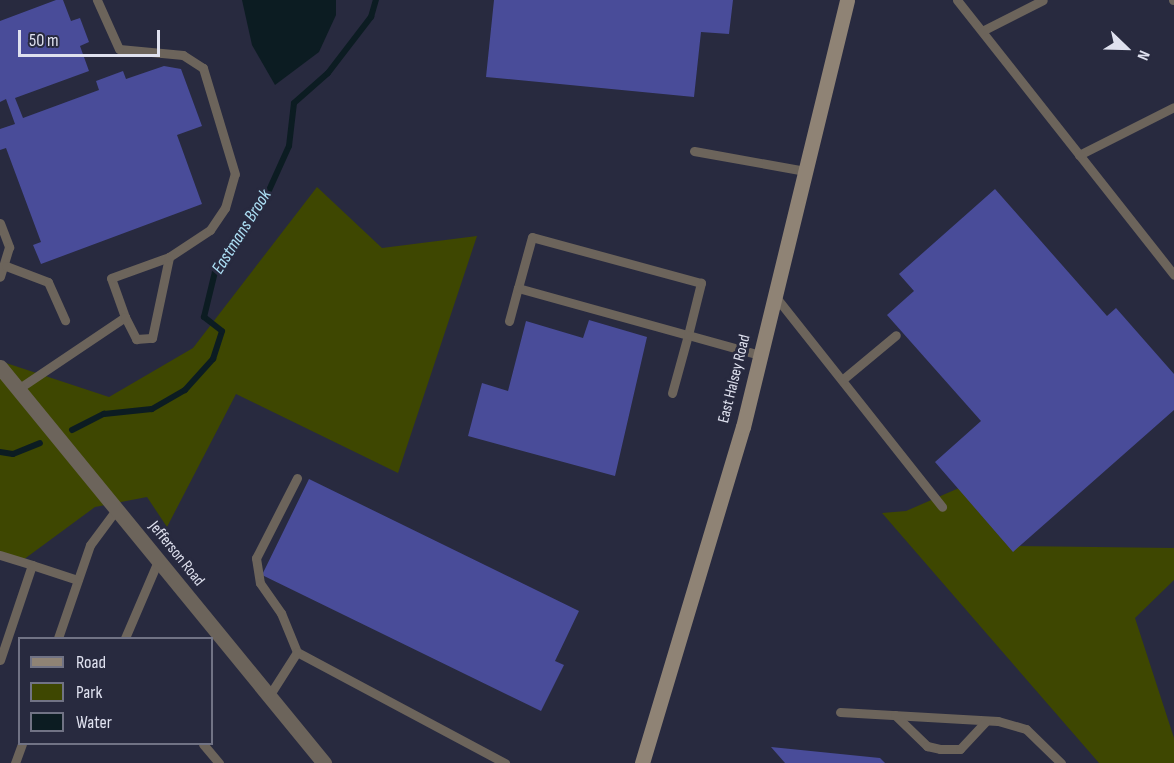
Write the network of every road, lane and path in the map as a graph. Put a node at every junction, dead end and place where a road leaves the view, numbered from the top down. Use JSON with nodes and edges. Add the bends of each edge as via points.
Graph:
{"nodes":[{"id":1,"x":97,"y":0,"type":"edge"},
{"id":2,"x":847,"y":0,"type":"edge"},
{"id":3,"x":957,"y":0,"type":"edge"},
{"id":4,"x":1043,"y":0,"type":"edge"},
{"id":5,"x":982,"y":31,"type":"junction"},
{"id":6,"x":1174,"y":107,"type":"edge"},
{"id":7,"x":694,"y":151,"type":"dead end"},
{"id":8,"x":1079,"y":154,"type":"junction"},
{"id":9,"x":806,"y":171,"type":"junction"},
{"id":10,"x":0,"y":224,"type":"edge"},
{"id":11,"x":169,"y":257,"type":"junction"},
{"id":12,"x":6,"y":266,"type":"junction"},
{"id":13,"x":1174,"y":275,"type":"edge"},
{"id":14,"x":0,"y":277,"type":"edge"},
{"id":15,"x":518,"y":288,"type":"junction"},
{"id":16,"x":775,"y":296,"type":"junction"},
{"id":17,"x":125,"y":317,"type":"junction"},
{"id":18,"x":65,"y":320,"type":"dead end"},
{"id":19,"x":509,"y":321,"type":"dead end"},
{"id":20,"x":688,"y":335,"type":"junction"},
{"id":21,"x":896,"y":335,"type":"dead end"},
{"id":22,"x":760,"y":355,"type":"junction"},
{"id":23,"x":0,"y":367,"type":"edge"},
{"id":24,"x":842,"y":380,"type":"junction"},
{"id":25,"x":18,"y":389,"type":"junction"},
{"id":26,"x":672,"y":393,"type":"dead end"},
{"id":27,"x":297,"y":478,"type":"dead end"},
{"id":28,"x":942,"y":507,"type":"dead end"},
{"id":29,"x":116,"y":510,"type":"junction"},
{"id":30,"x":0,"y":555,"type":"edge"},
{"id":31,"x":158,"y":561,"type":"junction"},
{"id":32,"x":32,"y":565,"type":"junction"},
{"id":33,"x":78,"y":580,"type":"junction"},
{"id":34,"x":59,"y":637,"type":"edge"},
{"id":35,"x":126,"y":637,"type":"edge"},
{"id":36,"x":297,"y":652,"type":"junction"},
{"id":37,"x":0,"y":660,"type":"edge"},
{"id":38,"x":269,"y":696,"type":"junction"},
{"id":39,"x":840,"y":712,"type":"dead end"},
{"id":40,"x":894,"y":715,"type":"junction"},
{"id":41,"x":986,"y":721,"type":"junction"},
{"id":42,"x":22,"y":745,"type":"edge"},
{"id":43,"x":204,"y":745,"type":"edge"},
{"id":44,"x":15,"y":763,"type":"edge"},
{"id":45,"x":219,"y":763,"type":"edge"},
{"id":46,"x":324,"y":763,"type":"edge"},
{"id":47,"x":505,"y":763,"type":"edge"},
{"id":48,"x":643,"y":763,"type":"edge"},
{"id":49,"x":1061,"y":763,"type":"edge"}],
"edges":[{"from":1,"to":11,"type":"lane","via":[[119,49],[183,55],[203,68],[235,174],[225,208],[210,230]]},
{"from":2,"to":9,"type":"main road","name":"East Halsey Road"},
{"from":3,"to":5,"type":"lane"},
{"from":4,"to":5,"type":"lane"},
{"from":5,"to":8,"type":"lane"},
{"from":6,"to":8,"type":"lane"},
{"from":7,"to":9,"type":"lane"},
{"from":8,"to":13,"type":"lane"},
{"from":9,"to":16,"type":"main road","name":"East Halsey Road"},
{"from":10,"to":12,"type":"lane","via":[[9,247]]},
{"from":11,"to":17,"type":"lane","via":[[111,278]]},
{"from":11,"to":17,"type":"lane","via":[[152,339],[136,339]]},
{"from":12,"to":14,"type":"lane"},
{"from":12,"to":18,"type":"lane","via":[[48,282]]},
{"from":15,"to":19,"type":"lane"},
{"from":15,"to":20,"type":"lane"},
{"from":15,"to":20,"type":"lane","via":[[532,237],[690,279],[701,283]]},
{"from":16,"to":22,"type":"main road","name":"East Halsey Road"},
{"from":16,"to":24,"type":"lane"},
{"from":17,"to":25,"type":"lane"},
{"from":20,"to":22,"type":"lane"},
{"from":20,"to":26,"type":"lane"},
{"from":21,"to":24,"type":"lane"},
{"from":22,"to":48,"type":"main road","name":"East Halsey Road"},
{"from":23,"to":25,"type":"street","name":"Jefferson Road"},
{"from":24,"to":28,"type":"lane"},
{"from":25,"to":29,"type":"street","name":"Jefferson Road"},
{"from":27,"to":36,"type":"lane","via":[[256,558],[260,583],[281,613]]},
{"from":29,"to":31,"type":"street","name":"Jefferson Road"},
{"from":29,"to":33,"type":"lane","via":[[90,545]]},
{"from":30,"to":32,"type":"lane"},
{"from":31,"to":35,"type":"lane"},
{"from":31,"to":38,"type":"street","name":"Jefferson Road"},
{"from":32,"to":33,"type":"lane"},
{"from":32,"to":37,"type":"lane"},
{"from":33,"to":34,"type":"lane"},
{"from":36,"to":38,"type":"lane"},
{"from":36,"to":47,"type":"lane"},
{"from":38,"to":46,"type":"street","name":"Jefferson Road"},
{"from":39,"to":40,"type":"lane"},
{"from":40,"to":41,"type":"lane"},
{"from":40,"to":41,"type":"lane","via":[[927,746],[940,749],[960,749]]},
{"from":41,"to":49,"type":"lane","via":[[1026,729]]},
{"from":42,"to":44,"type":"lane"},
{"from":43,"to":45,"type":"lane"}]}
